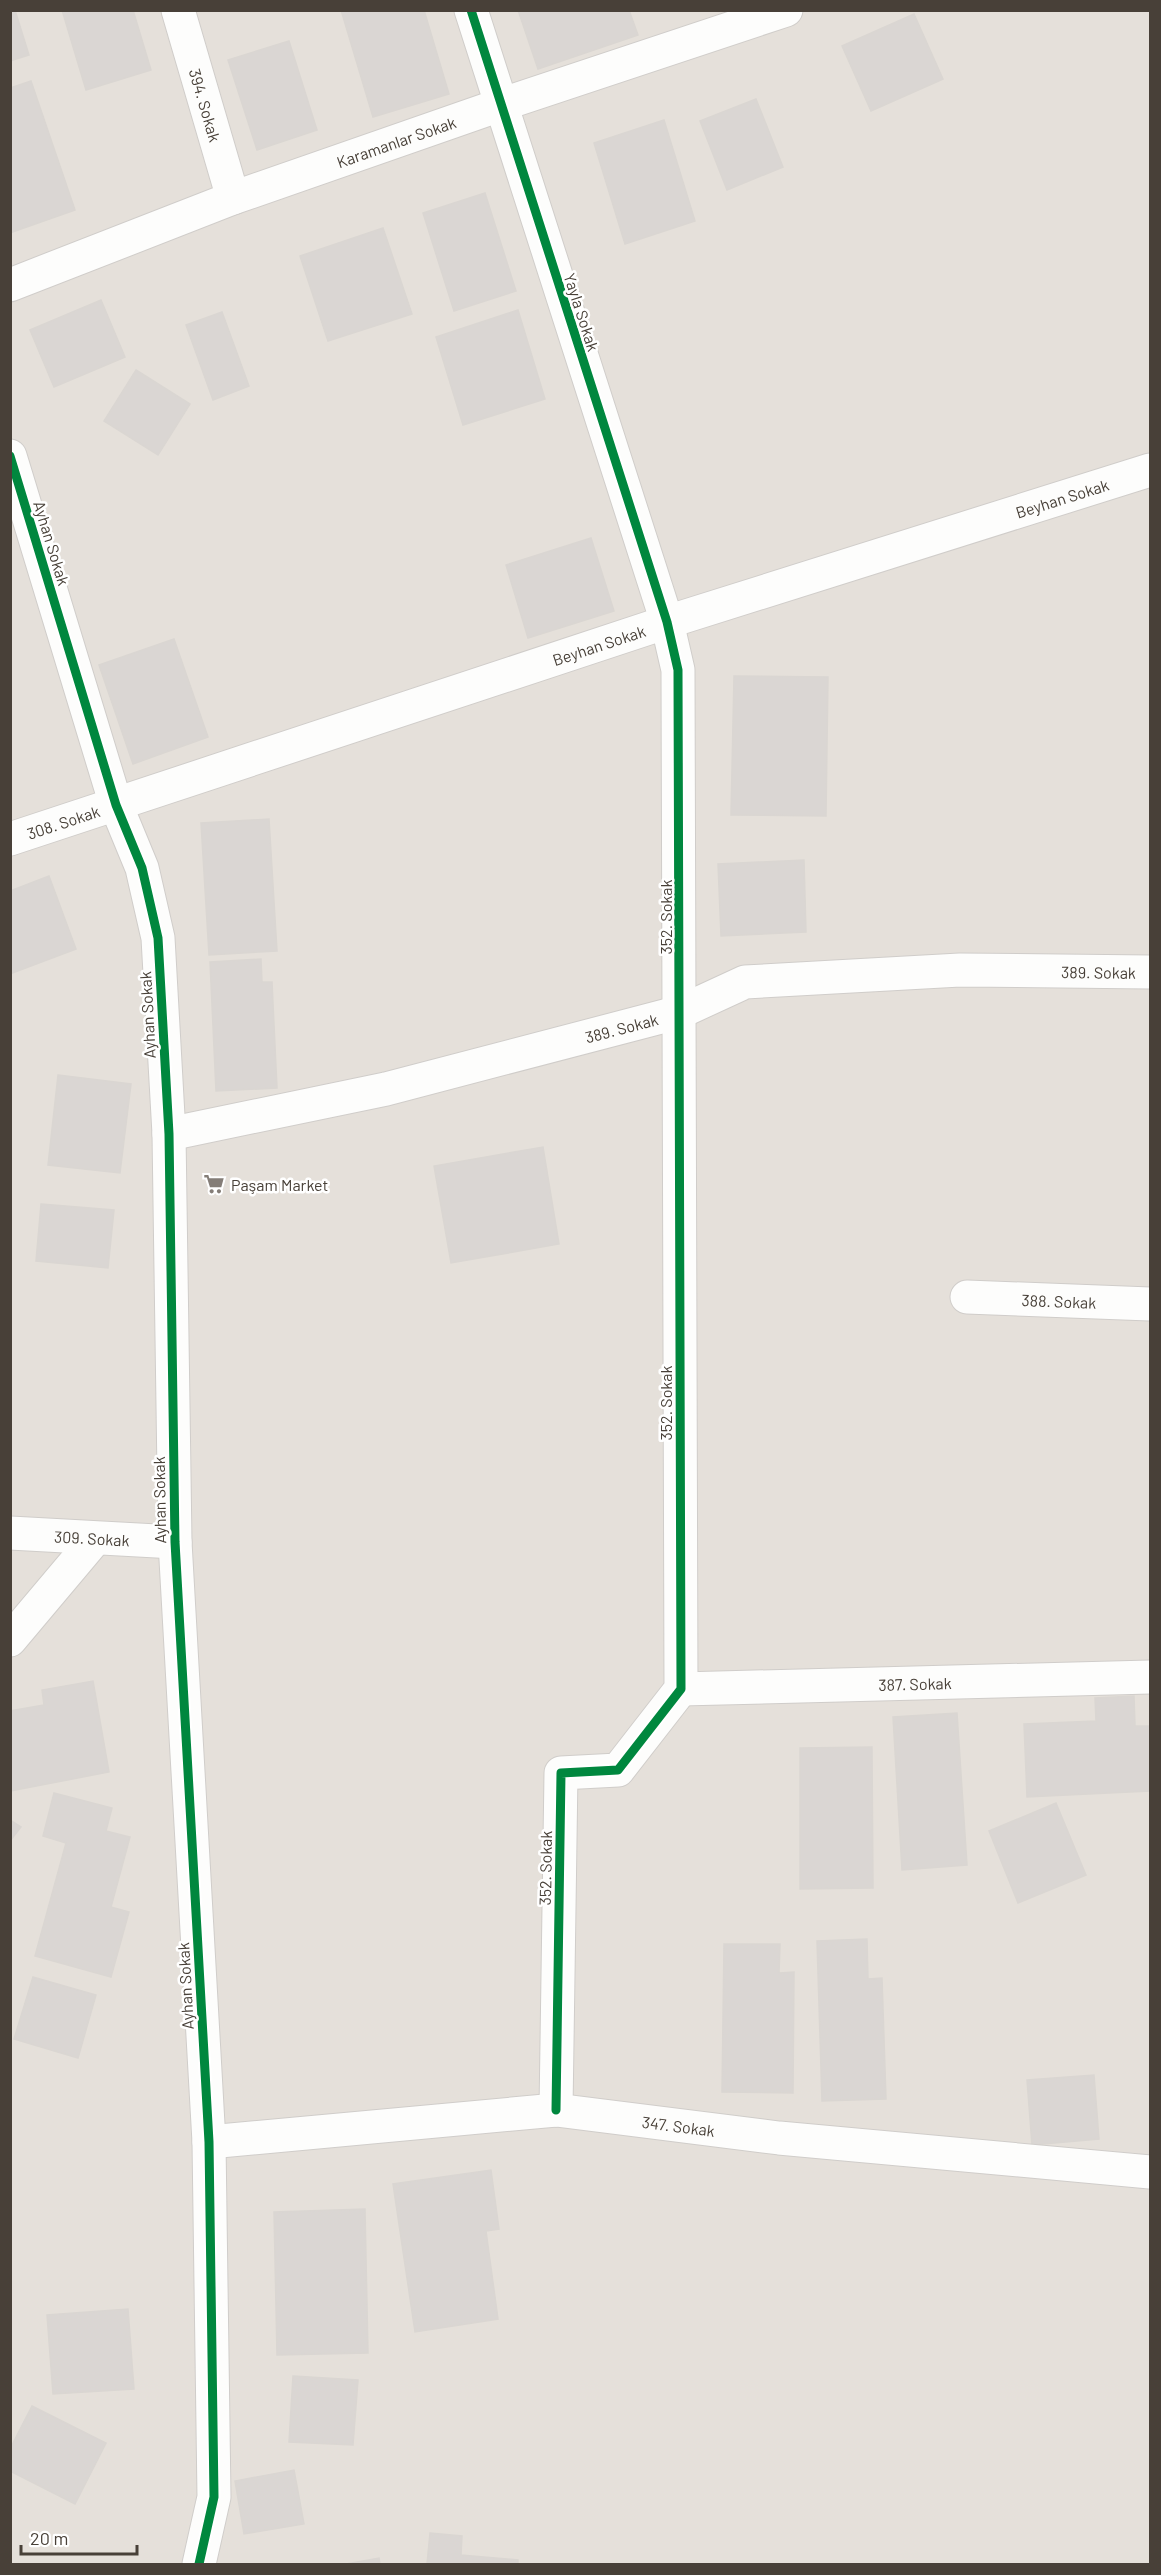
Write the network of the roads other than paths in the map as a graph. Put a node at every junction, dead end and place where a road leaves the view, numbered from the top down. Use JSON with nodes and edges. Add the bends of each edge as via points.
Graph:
{"nodes":[{"id":1,"x":178,"y":10,"type":"edge"},
{"id":2,"x":471,"y":10,"type":"edge"},
{"id":3,"x":786,"y":10,"type":"edge"},
{"id":4,"x":500,"y":105,"type":"junction"},
{"id":5,"x":233,"y":198,"type":"junction"},
{"id":6,"x":10,"y":285,"type":"edge"},
{"id":7,"x":10,"y":456,"type":"edge"},
{"id":8,"x":1150,"y":470,"type":"edge"},
{"id":9,"x":667,"y":622,"type":"junction"},
{"id":10,"x":116,"y":805,"type":"junction"},
{"id":11,"x":10,"y":839,"type":"edge"},
{"id":12,"x":1150,"y":972,"type":"edge"},
{"id":13,"x":680,"y":1012,"type":"junction"},
{"id":14,"x":169,"y":1134,"type":"junction"},
{"id":15,"x":967,"y":1297,"type":"dead end"},
{"id":16,"x":1150,"y":1304,"type":"edge"},
{"id":17,"x":10,"y":1533,"type":"edge"},
{"id":18,"x":95,"y":1539,"type":"junction"},
{"id":19,"x":175,"y":1542,"type":"junction"},
{"id":20,"x":10,"y":1640,"type":"edge"},
{"id":21,"x":1150,"y":1677,"type":"edge"},
{"id":22,"x":681,"y":1689,"type":"junction"},
{"id":23,"x":556,"y":2110,"type":"junction"},
{"id":24,"x":209,"y":2142,"type":"junction"},
{"id":25,"x":1150,"y":2172,"type":"edge"},
{"id":26,"x":199,"y":2565,"type":"edge"}],
"edges":[{"from":1,"to":5,"type":"street","name":"394. Sokak"},
{"from":2,"to":4,"type":"street","name":"Yayla Sokak"},
{"from":3,"to":4,"type":"street","name":"Karamanlar Sokak"},
{"from":4,"to":5,"type":"street","name":"Karamanlar Sokak"},
{"from":4,"to":9,"type":"street","name":"Yayla Sokak"},
{"from":5,"to":6,"type":"street","name":"Karamanlar Sokak"},
{"from":7,"to":10,"type":"street","name":"Ayhan Sokak"},
{"from":8,"to":9,"type":"street","name":"Beyhan Sokak"},
{"from":9,"to":10,"type":"street","name":"Beyhan Sokak"},
{"from":9,"to":13,"type":"street","name":"352. Sokak","via":[[678,670]]},
{"from":10,"to":11,"type":"street","name":"308. Sokak"},
{"from":10,"to":14,"type":"street","name":"Ayhan Sokak","via":[[142,868],[158,938]]},
{"from":12,"to":13,"type":"street","name":"389. Sokak","via":[[960,970],[745,982]]},
{"from":13,"to":14,"type":"street","name":"389. Sokak","via":[[387,1089]]},
{"from":13,"to":22,"type":"street","name":"352. Sokak"},
{"from":14,"to":19,"type":"street","name":"Ayhan Sokak"},
{"from":15,"to":16,"type":"street","name":"388. Sokak"},
{"from":17,"to":18,"type":"street","name":"309. Sokak"},
{"from":18,"to":19,"type":"street","name":"309. Sokak"},
{"from":18,"to":20,"type":"street"},
{"from":19,"to":24,"type":"street","name":"Ayhan Sokak"},
{"from":21,"to":22,"type":"street","name":"387. Sokak"},
{"from":22,"to":23,"type":"street","name":"352. Sokak","via":[[618,1770],[561,1773]]},
{"from":23,"to":24,"type":"street","name":"347. Sokak"},
{"from":23,"to":25,"type":"street","name":"347. Sokak","via":[[779,2138]]},
{"from":24,"to":26,"type":"street","name":"Ayhan Sokak","via":[[214,2497]]}]}
